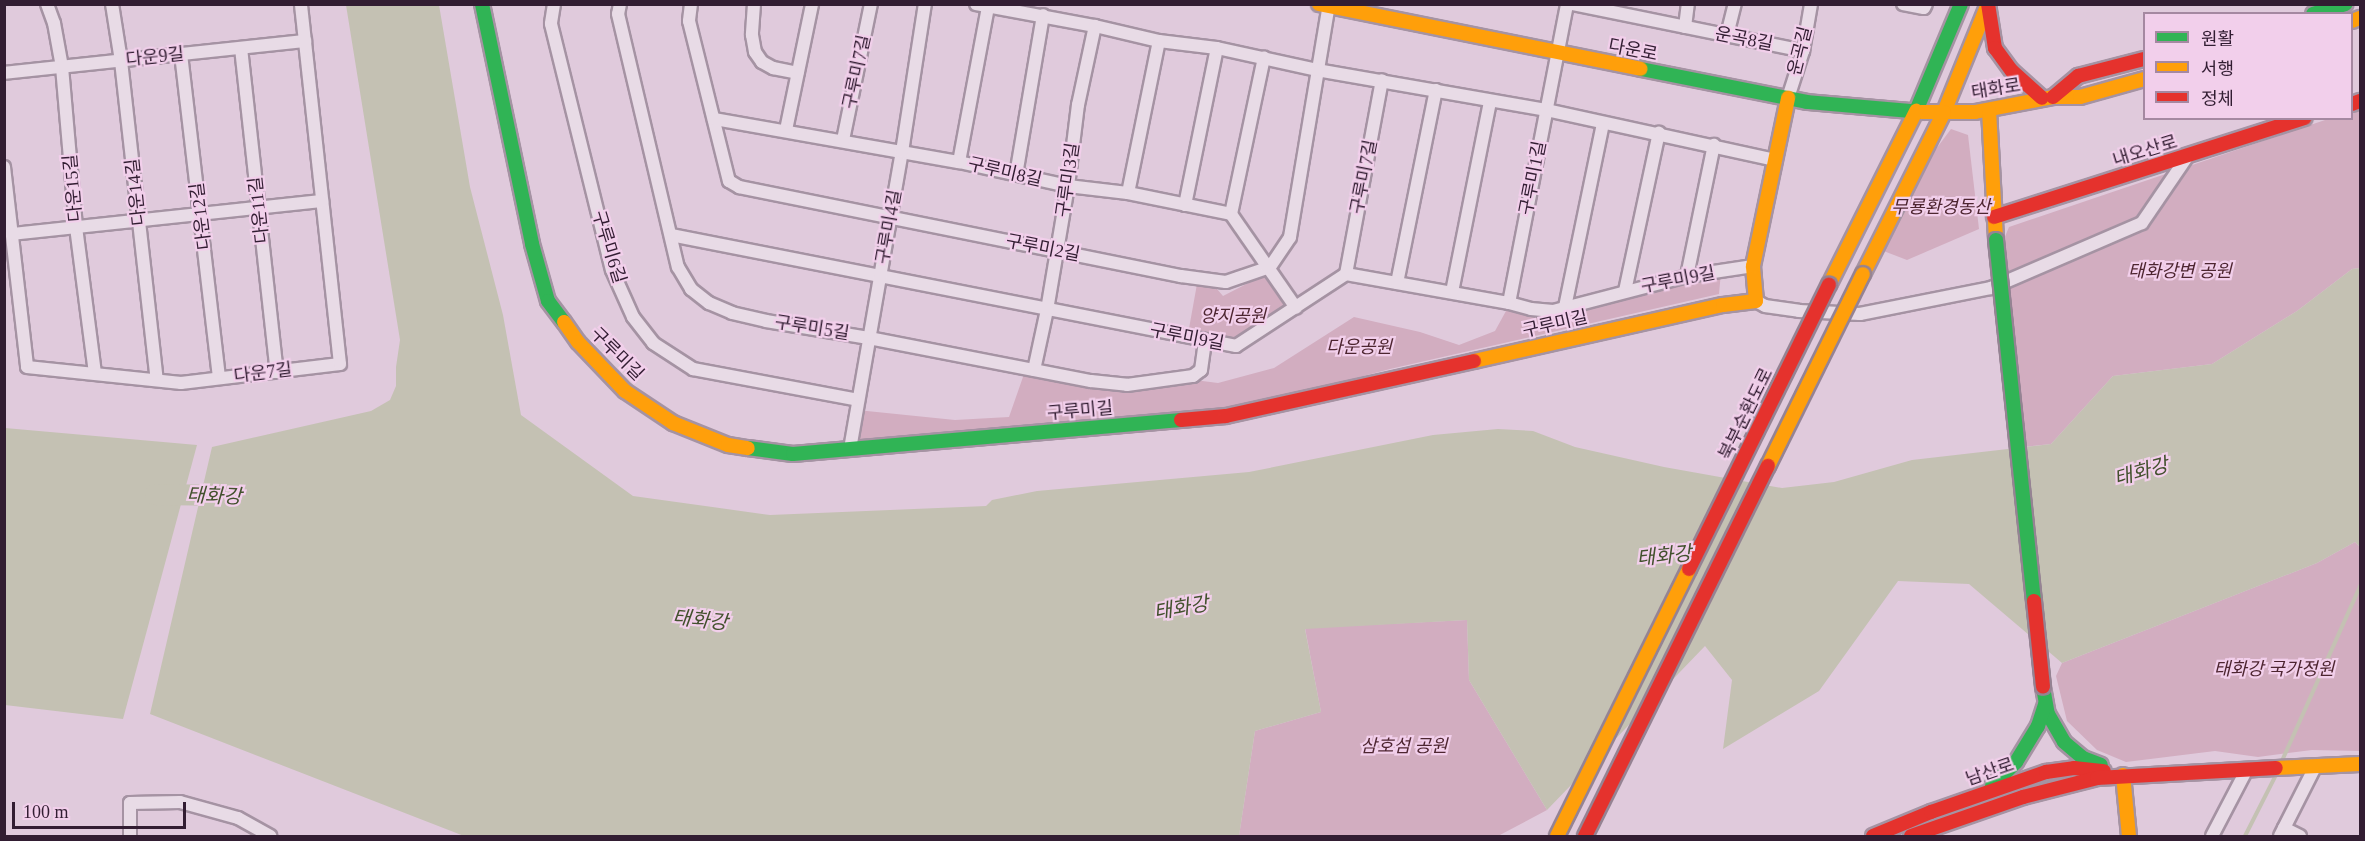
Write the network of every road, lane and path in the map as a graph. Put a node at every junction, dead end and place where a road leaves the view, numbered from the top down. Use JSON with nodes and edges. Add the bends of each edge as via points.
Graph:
{"nodes":[{"id":1,"x":46,"y":4,"type":"edge"},
{"id":2,"x":112,"y":4,"type":"edge"},
{"id":3,"x":301,"y":4,"type":"edge"},
{"id":4,"x":482,"y":4,"type":"edge"},
{"id":5,"x":554,"y":4,"type":"edge"},
{"id":6,"x":620,"y":4,"type":"edge"},
{"id":7,"x":691,"y":4,"type":"edge"},
{"id":8,"x":754,"y":4,"type":"edge"},
{"id":9,"x":812,"y":4,"type":"edge"},
{"id":10,"x":871,"y":4,"type":"edge"},
{"id":11,"x":925,"y":4,"type":"edge"},
{"id":12,"x":1568,"y":4,"type":"edge"},
{"id":13,"x":1574,"y":4,"type":"edge"},
{"id":14,"x":1688,"y":4,"type":"edge"},
{"id":15,"x":1735,"y":4,"type":"edge"},
{"id":16,"x":1811,"y":4,"type":"edge"},
{"id":17,"x":1903,"y":4,"type":"edge"},
{"id":18,"x":1926,"y":4,"type":"edge"},
{"id":19,"x":1961,"y":4,"type":"edge"},
{"id":20,"x":1988,"y":4,"type":"edge"},
{"id":21,"x":2346,"y":4,"type":"edge"},
{"id":22,"x":1326,"y":5,"type":"edge"},
{"id":23,"x":982,"y":6,"type":"edge"},
{"id":24,"x":1626,"y":9,"type":"edge"},
{"id":25,"x":2320,"y":12,"type":"edge"},
{"id":26,"x":1042,"y":15,"type":"junction"},
{"id":27,"x":1095,"y":26,"type":"junction"},
{"id":28,"x":1684,"y":27,"type":"junction"},
{"id":29,"x":1727,"y":35,"type":"junction"},
{"id":30,"x":305,"y":41,"type":"junction"},
{"id":31,"x":1159,"y":41,"type":"junction"},
{"id":32,"x":241,"y":48,"type":"junction"},
{"id":33,"x":1217,"y":48,"type":"junction"},
{"id":34,"x":1803,"y":51,"type":"junction"},
{"id":35,"x":182,"y":54,"type":"junction"},
{"id":36,"x":1559,"y":55,"type":"junction"},
{"id":37,"x":1264,"y":57,"type":"junction"},
{"id":38,"x":2143,"y":60,"type":"edge"},
{"id":39,"x":121,"y":61,"type":"junction"},
{"id":40,"x":62,"y":67,"type":"junction"},
{"id":41,"x":1317,"y":70,"type":"junction"},
{"id":42,"x":4,"y":73,"type":"edge"},
{"id":43,"x":798,"y":73,"type":"junction"},
{"id":44,"x":1382,"y":80,"type":"junction"},
{"id":45,"x":2143,"y":80,"type":"edge"},
{"id":46,"x":1436,"y":90,"type":"junction"},
{"id":47,"x":2048,"y":97,"type":"junction"},
{"id":48,"x":1788,"y":98,"type":"junction"},
{"id":49,"x":1490,"y":100,"type":"junction"},
{"id":50,"x":1546,"y":110,"type":"junction"},
{"id":51,"x":1916,"y":111,"type":"junction"},
{"id":52,"x":1982,"y":111,"type":"junction"},
{"id":53,"x":1944,"y":112,"type":"junction"},
{"id":54,"x":714,"y":119,"type":"junction"},
{"id":55,"x":2300,"y":120,"type":"edge"},
{"id":56,"x":1603,"y":124,"type":"junction"},
{"id":57,"x":786,"y":130,"type":"junction"},
{"id":58,"x":1659,"y":133,"type":"junction"},
{"id":59,"x":843,"y":140,"type":"junction"},
{"id":60,"x":1927,"y":144,"type":"junction"},
{"id":61,"x":1714,"y":145,"type":"junction"},
{"id":62,"x":902,"y":152,"type":"junction"},
{"id":63,"x":2187,"y":157,"type":"junction"},
{"id":64,"x":1776,"y":159,"type":"junction"},
{"id":65,"x":959,"y":162,"type":"junction"},
{"id":66,"x":4,"y":167,"type":"edge"},
{"id":67,"x":1016,"y":175,"type":"junction"},
{"id":68,"x":1068,"y":186,"type":"junction"},
{"id":69,"x":1128,"y":193,"type":"junction"},
{"id":70,"x":322,"y":201,"type":"junction"},
{"id":71,"x":1185,"y":205,"type":"junction"},
{"id":72,"x":259,"y":208,"type":"junction"},
{"id":73,"x":201,"y":214,"type":"junction"},
{"id":74,"x":1231,"y":214,"type":"junction"},
{"id":75,"x":890,"y":217,"type":"junction"},
{"id":76,"x":1994,"y":217,"type":"junction"},
{"id":77,"x":139,"y":220,"type":"junction"},
{"id":78,"x":76,"y":227,"type":"junction"},
{"id":79,"x":12,"y":234,"type":"junction"},
{"id":80,"x":671,"y":235,"type":"junction"},
{"id":81,"x":1057,"y":251,"type":"junction"},
{"id":82,"x":1753,"y":266,"type":"junction"},
{"id":83,"x":1270,"y":267,"type":"junction"},
{"id":84,"x":1346,"y":274,"type":"junction"},
{"id":85,"x":880,"y":276,"type":"junction"},
{"id":86,"x":1687,"y":276,"type":"junction"},
{"id":87,"x":1397,"y":283,"type":"junction"},
{"id":88,"x":1625,"y":291,"type":"junction"},
{"id":89,"x":1452,"y":292,"type":"junction"},
{"id":90,"x":1756,"y":301,"type":"junction"},
{"id":91,"x":1509,"y":303,"type":"junction"},
{"id":92,"x":1565,"y":307,"type":"junction"},
{"id":93,"x":1296,"y":308,"type":"junction"},
{"id":94,"x":1047,"y":310,"type":"junction"},
{"id":95,"x":869,"y":338,"type":"junction"},
{"id":96,"x":1205,"y":342,"type":"junction"},
{"id":97,"x":1034,"y":370,"type":"junction"},
{"id":98,"x":277,"y":372,"type":"junction"},
{"id":99,"x":95,"y":374,"type":"junction"},
{"id":100,"x":219,"y":378,"type":"junction"},
{"id":101,"x":157,"y":380,"type":"junction"},
{"id":102,"x":858,"y":400,"type":"junction"},
{"id":103,"x":850,"y":449,"type":"junction"},
{"id":104,"x":2045,"y":704,"type":"junction"},
{"id":105,"x":2064,"y":742,"type":"junction"},
{"id":106,"x":2361,"y":764,"type":"edge"},
{"id":107,"x":2315,"y":767,"type":"junction"},
{"id":108,"x":2074,"y":768,"type":"junction"},
{"id":109,"x":2250,"y":771,"type":"junction"},
{"id":110,"x":2123,"y":775,"type":"junction"},
{"id":111,"x":2050,"y":789,"type":"junction"},
{"id":112,"x":1980,"y":794,"type":"junction"},
{"id":113,"x":2282,"y":832,"type":"edge"},
{"id":114,"x":1918,"y":835,"type":"edge"},
{"id":115,"x":130,"y":837,"type":"edge"},
{"id":116,"x":270,"y":837,"type":"edge"},
{"id":117,"x":1557,"y":837,"type":"edge"},
{"id":118,"x":1585,"y":837,"type":"edge"},
{"id":119,"x":1873,"y":837,"type":"edge"},
{"id":120,"x":2129,"y":837,"type":"edge"},
{"id":121,"x":2212,"y":837,"type":"edge"},
{"id":122,"x":2300,"y":837,"type":"edge"}],
"edges":[{"from":1,"to":40,"type":"street","name":"다운15길","via":[[54,23]]},
{"from":2,"to":39,"type":"street","name":"다운14길"},
{"from":3,"to":30,"type":"street","name":"다운7길"},
{"from":4,"to":103,"type":"main road","name":"구루미길","via":[[532,244],[548,302],[578,342],[625,391],[684,428],[728,445],[793,454]]},
{"from":5,"to":102,"type":"street","name":"구루미6길","via":[[551,24],[612,270],[633,317],[653,343],[693,369]]},
{"from":6,"to":80,"type":"street","name":"구루미5길","via":[[618,14]]},
{"from":7,"to":54,"type":"street","name":"구루미2길","via":[[689,21]]},
{"from":8,"to":43,"type":"street","via":[[755,52],[773,68]]},
{"from":9,"to":43,"type":"street"},
{"from":10,"to":59,"type":"street","name":"구루미7길"},
{"from":11,"to":62,"type":"street","name":"구루미4길"},
{"from":12,"to":36,"type":"street","name":"구루미1길"},
{"from":13,"to":24,"type":"street","name":"운곡8길"},
{"from":14,"to":28,"type":"street"},
{"from":15,"to":29,"type":"street"},
{"from":16,"to":34,"type":"street","name":"운곡길"},
{"from":17,"to":18,"type":"street","via":[[1924,8]]},
{"from":19,"to":51,"type":"main road","name":"북부순환도로"},
{"from":20,"to":47,"type":"main road","via":[[1995,48],[2012,71]]},
{"from":20,"to":53,"type":"main road"},
{"from":21,"to":25,"type":"main road"},
{"from":22,"to":36,"type":"main road","name":"다운로"},
{"from":22,"to":41,"type":"street"},
{"from":23,"to":26,"type":"street"},
{"from":23,"to":65,"type":"street"},
{"from":24,"to":28,"type":"street","name":"운곡8길"},
{"from":26,"to":27,"type":"street"},
{"from":26,"to":67,"type":"street"},
{"from":27,"to":31,"type":"street"},
{"from":27,"to":68,"type":"street","name":"구루미3길","via":[[1078,105]]},
{"from":28,"to":29,"type":"street","name":"운곡8길"},
{"from":29,"to":34,"type":"street","name":"운곡8길"},
{"from":30,"to":32,"type":"street","name":"다운9길"},
{"from":30,"to":70,"type":"street","name":"다운7길"},
{"from":31,"to":33,"type":"street"},
{"from":31,"to":69,"type":"street"},
{"from":32,"to":35,"type":"street","name":"다운9길"},
{"from":32,"to":72,"type":"street","name":"다운11길"},
{"from":33,"to":37,"type":"street"},
{"from":33,"to":71,"type":"street"},
{"from":34,"to":48,"type":"street","name":"운곡길"},
{"from":35,"to":39,"type":"street","name":"다운9길"},
{"from":35,"to":73,"type":"street","name":"다운12길"},
{"from":36,"to":48,"type":"main road","name":"다운로"},
{"from":36,"to":50,"type":"street","name":"구루미1길"},
{"from":37,"to":41,"type":"street"},
{"from":37,"to":74,"type":"street"},
{"from":38,"to":47,"type":"main road","name":"태화로","via":[[2078,76]]},
{"from":39,"to":40,"type":"street","name":"다운9길"},
{"from":39,"to":77,"type":"street","name":"다운14길"},
{"from":40,"to":42,"type":"street","name":"다운9길"},
{"from":40,"to":78,"type":"street","name":"다운15길"},
{"from":41,"to":44,"type":"street"},
{"from":41,"to":83,"type":"street","via":[[1290,237]]},
{"from":43,"to":57,"type":"street"},
{"from":44,"to":46,"type":"street"},
{"from":44,"to":84,"type":"street","name":"구루미7길"},
{"from":45,"to":47,"type":"main road","name":"태화로","via":[[2080,97]]},
{"from":46,"to":49,"type":"street"},
{"from":46,"to":87,"type":"street"},
{"from":47,"to":52,"type":"main road","name":"태화로"},
{"from":48,"to":51,"type":"main road","name":"다운로","via":[[1847,108]]},
{"from":48,"to":64,"type":"main road"},
{"from":49,"to":50,"type":"street"},
{"from":49,"to":89,"type":"street"},
{"from":50,"to":56,"type":"street"},
{"from":50,"to":91,"type":"street","name":"구루미1길"},
{"from":51,"to":53,"type":"main road","name":"다운로"},
{"from":51,"to":117,"type":"main road","name":"북부순환도로","bridge":true},
{"from":52,"to":53,"type":"main road","name":"태화로"},
{"from":52,"to":60,"type":"main road","via":[[1948,124]]},
{"from":52,"to":76,"type":"main road"},
{"from":53,"to":60,"type":"main road"},
{"from":54,"to":57,"type":"street","name":"구루미8길"},
{"from":54,"to":75,"type":"street","name":"구루미2길","via":[[729,181],[739,187]]},
{"from":55,"to":63,"type":"main road","name":"내오산로"},
{"from":56,"to":58,"type":"street"},
{"from":56,"to":92,"type":"street"},
{"from":57,"to":59,"type":"street","name":"구루미8길"},
{"from":58,"to":61,"type":"street"},
{"from":58,"to":88,"type":"street"},
{"from":59,"to":62,"type":"street","name":"구루미8길"},
{"from":60,"to":118,"type":"main road","bridge":true},
{"from":61,"to":64,"type":"street"},
{"from":61,"to":86,"type":"street"},
{"from":62,"to":65,"type":"street","name":"구루미8길"},
{"from":62,"to":75,"type":"street","name":"구루미4길"},
{"from":63,"to":76,"type":"main road","name":"내오산로"},
{"from":63,"to":90,"type":"street","via":[[2142,223],[1991,288],[1860,314],[1799,311]]},
{"from":64,"to":82,"type":"main road"},
{"from":65,"to":67,"type":"street","name":"구루미8길"},
{"from":66,"to":79,"type":"street","name":"다운7길"},
{"from":67,"to":68,"type":"street","name":"구루미8길"},
{"from":68,"to":69,"type":"street","name":"구루미8길"},
{"from":68,"to":81,"type":"street","name":"구루미3길"},
{"from":69,"to":71,"type":"street","name":"구루미8길"},
{"from":70,"to":72,"type":"street"},
{"from":70,"to":98,"type":"street","name":"다운7길","via":[[340,364]]},
{"from":71,"to":74,"type":"street","name":"구루미8길"},
{"from":72,"to":73,"type":"street"},
{"from":72,"to":98,"type":"street","name":"다운11길"},
{"from":73,"to":77,"type":"street"},
{"from":73,"to":100,"type":"street","name":"다운12길"},
{"from":74,"to":83,"type":"street"},
{"from":75,"to":81,"type":"street","name":"구루미2길"},
{"from":75,"to":85,"type":"street","name":"구루미4길"},
{"from":76,"to":104,"type":"main road","bridge":true},
{"from":77,"to":78,"type":"street"},
{"from":77,"to":101,"type":"street","name":"다운14길"},
{"from":78,"to":79,"type":"street"},
{"from":78,"to":99,"type":"street","name":"다운15길"},
{"from":79,"to":99,"type":"street","name":"다운7길","via":[[27,366]]},
{"from":80,"to":85,"type":"street","name":"구루미9길"},
{"from":80,"to":95,"type":"street","name":"구루미5길","via":[[678,267],[691,289],[709,303],[766,321]]},
{"from":81,"to":83,"type":"street","name":"구루미2길","via":[[1226,282]]},
{"from":81,"to":94,"type":"street","name":"구루미3길"},
{"from":82,"to":86,"type":"street","name":"구루미9길"},
{"from":82,"to":90,"type":"main road"},
{"from":83,"to":93,"type":"street"},
{"from":84,"to":87,"type":"street","name":"구루미9길"},
{"from":84,"to":93,"type":"street","name":"구루미9길"},
{"from":85,"to":94,"type":"street","name":"구루미9길"},
{"from":85,"to":95,"type":"street","name":"구루미4길"},
{"from":86,"to":88,"type":"street","name":"구루미9길"},
{"from":87,"to":89,"type":"street","name":"구루미9길"},
{"from":88,"to":92,"type":"street","name":"구루미9길"},
{"from":89,"to":91,"type":"street","name":"구루미9길"},
{"from":90,"to":103,"type":"main road","name":"구루미길","via":[[1723,305],[1226,416]]},
{"from":91,"to":92,"type":"street","name":"구루미9길","via":[[1553,311]]},
{"from":93,"to":96,"type":"street","name":"구루미9길","via":[[1236,346]]},
{"from":94,"to":96,"type":"street","name":"구루미9길"},
{"from":94,"to":97,"type":"street","name":"구루미3길"},
{"from":95,"to":97,"type":"street","name":"구루미5길"},
{"from":95,"to":102,"type":"street","name":"구루미4길"},
{"from":96,"to":97,"type":"street","name":"구루미5길","via":[[1201,370],[1193,376],[1127,385]]},
{"from":98,"to":100,"type":"street","name":"다운7길"},
{"from":99,"to":101,"type":"street","name":"다운7길"},
{"from":100,"to":101,"type":"street","name":"다운7길","via":[[181,383]]},
{"from":102,"to":103,"type":"street","name":"구루미4길"},
{"from":104,"to":105,"type":"main road"},
{"from":104,"to":112,"type":"main road","via":[[2038,726],[2016,762]]},
{"from":105,"to":108,"type":"main road"},
{"from":105,"to":110,"type":"main road","via":[[2083,758]]},
{"from":106,"to":107,"type":"main road","name":"남산로"},
{"from":107,"to":109,"type":"main road","name":"남산로"},
{"from":107,"to":113,"type":"street"},
{"from":108,"to":110,"type":"main road","name":"남산로"},
{"from":108,"to":111,"type":"main road","via":[[2070,776]]},
{"from":108,"to":112,"type":"main road","name":"남산로","via":[[2046,772]]},
{"from":109,"to":110,"type":"main road","name":"남산로"},
{"from":109,"to":121,"type":"street"},
{"from":110,"to":111,"type":"main road","name":"남산로"},
{"from":110,"to":120,"type":"main road"},
{"from":111,"to":114,"type":"main road","name":"남산로"},
{"from":112,"to":119,"type":"main road","name":"남산로"},
{"from":113,"to":122,"type":"street"},
{"from":115,"to":116,"type":"street","via":[[130,803],[180,802],[238,818]]}]}
